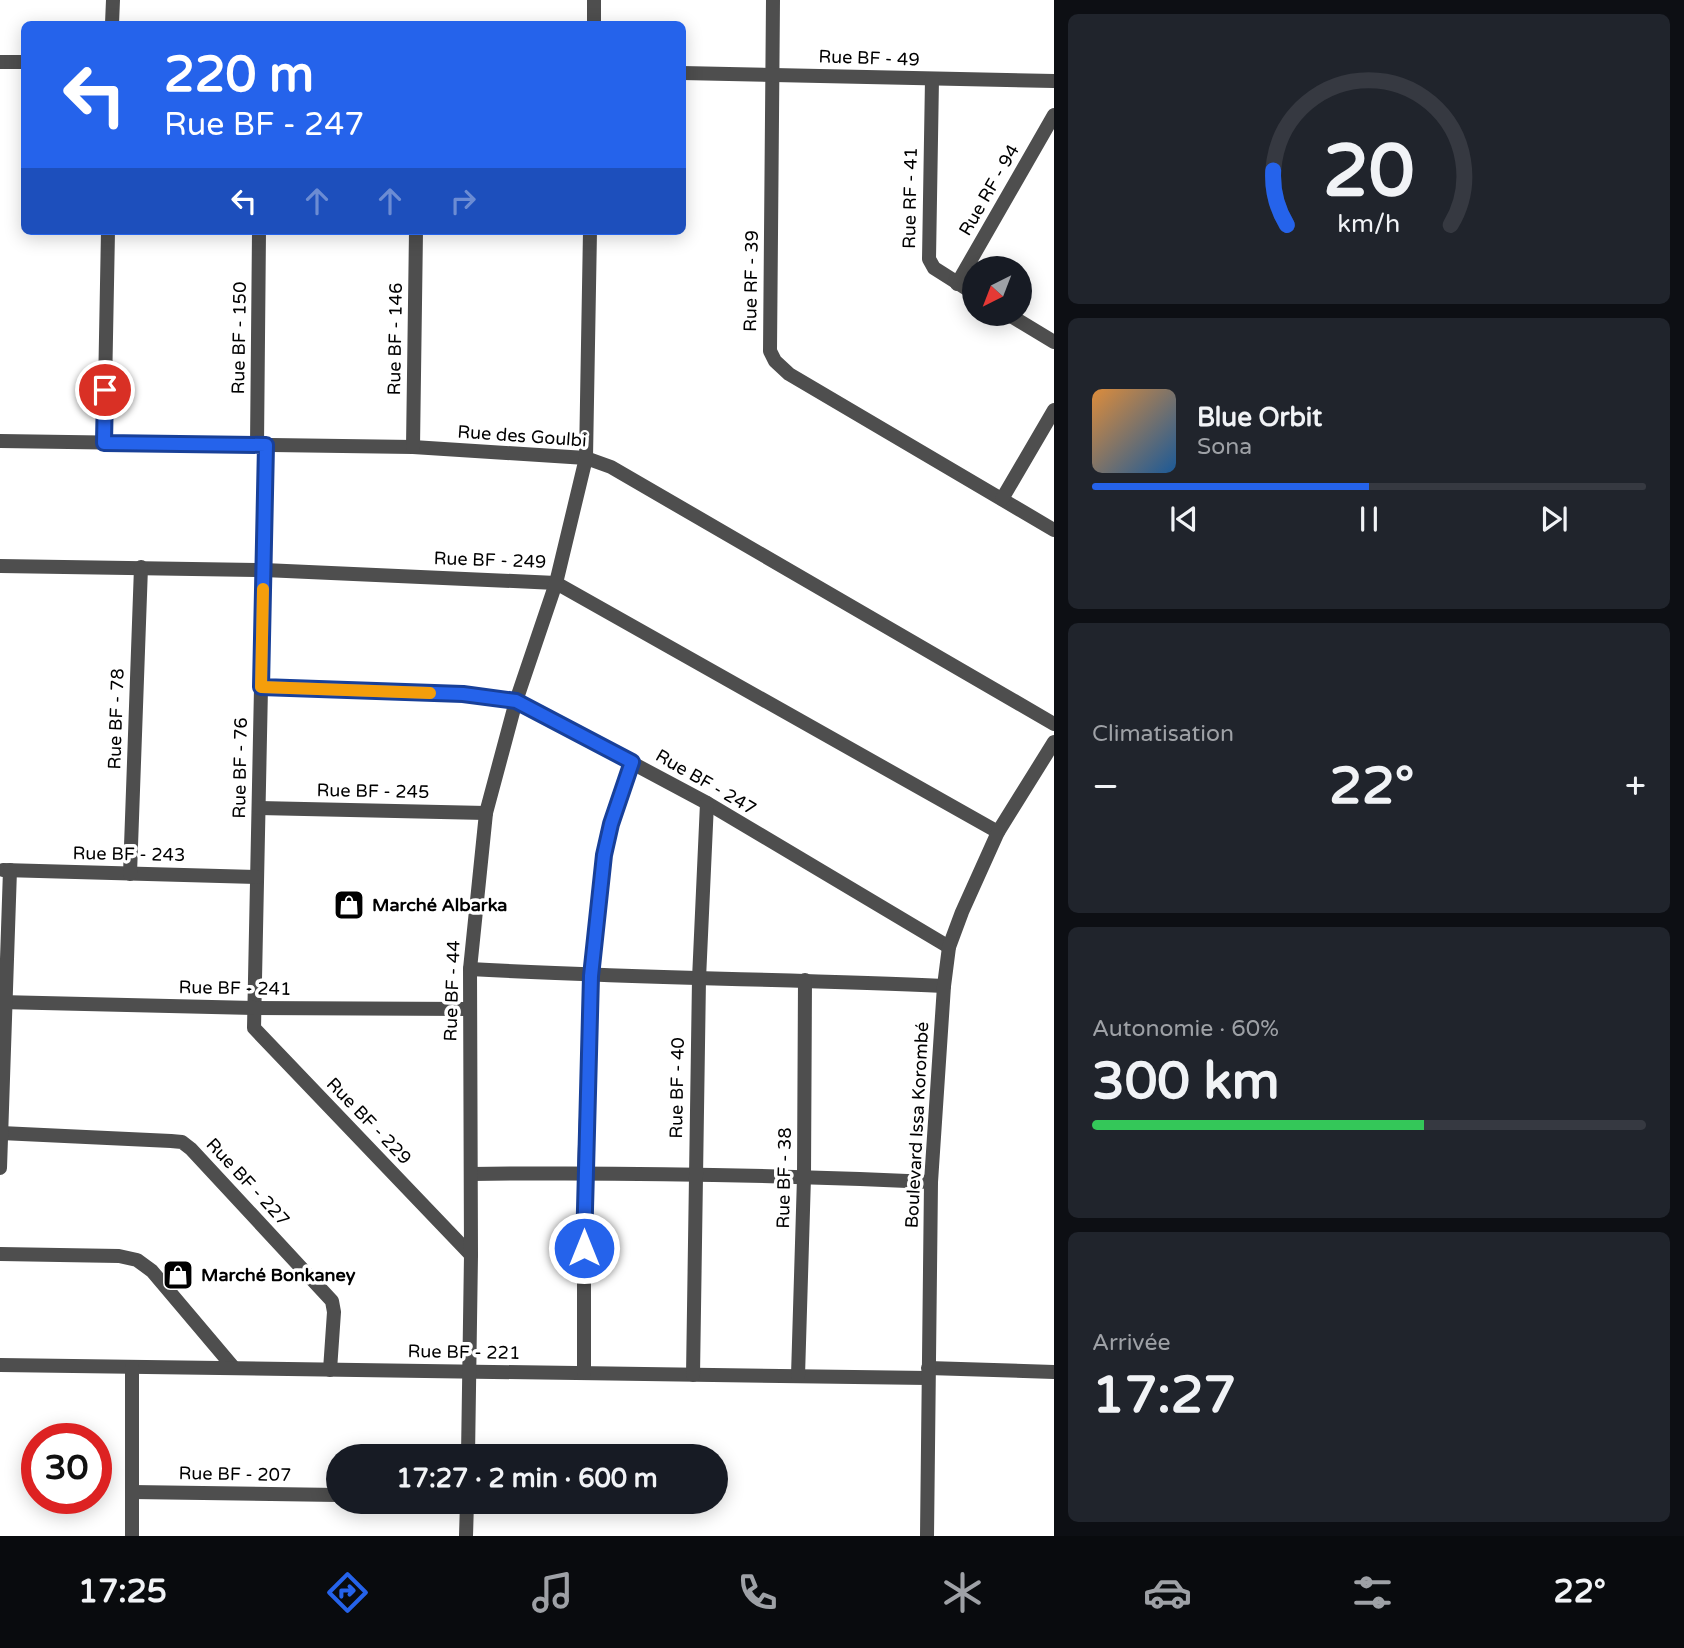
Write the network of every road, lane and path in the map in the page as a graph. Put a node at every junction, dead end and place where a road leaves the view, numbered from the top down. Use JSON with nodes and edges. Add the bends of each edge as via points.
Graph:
{"nodes":[{"id":1,"x":113,"y":0,"type":"edge"},
{"id":2,"x":594,"y":0,"type":"edge"},
{"id":3,"x":773,"y":0,"type":"edge"},
{"id":4,"x":112,"y":21,"type":"edge"},
{"id":5,"x":594,"y":21,"type":"edge"},
{"id":6,"x":0,"y":62,"type":"edge"},
{"id":7,"x":21,"y":62,"type":"edge"},
{"id":8,"x":686,"y":73,"type":"edge"},
{"id":9,"x":773,"y":74,"type":"junction"},
{"id":10,"x":932,"y":79,"type":"junction"},
{"id":11,"x":1054,"y":81,"type":"edge"},
{"id":12,"x":1054,"y":115,"type":"edge"},
{"id":13,"x":108,"y":235,"type":"edge"},
{"id":14,"x":259,"y":235,"type":"edge"},
{"id":15,"x":415,"y":235,"type":"edge"},
{"id":16,"x":590,"y":235,"type":"edge"},
{"id":17,"x":957,"y":284,"type":"junction"},
{"id":18,"x":962,"y":287,"type":"edge"},
{"id":19,"x":1028,"y":326,"type":"edge"},
{"id":20,"x":1054,"y":342,"type":"edge"},
{"id":21,"x":1054,"y":410,"type":"edge"},
{"id":22,"x":0,"y":441,"type":"edge"},
{"id":23,"x":104,"y":443,"type":"junction"},
{"id":24,"x":261,"y":445,"type":"junction"},
{"id":25,"x":413,"y":447,"type":"junction"},
{"id":26,"x":586,"y":458,"type":"junction"},
{"id":27,"x":1002,"y":499,"type":"junction"},
{"id":28,"x":1054,"y":530,"type":"edge"},
{"id":29,"x":0,"y":566,"type":"edge"},
{"id":30,"x":141,"y":567,"type":"junction"},
{"id":31,"x":264,"y":570,"type":"junction"},
{"id":32,"x":556,"y":583,"type":"junction"},
{"id":33,"x":261,"y":687,"type":"junction"},
{"id":34,"x":516,"y":701,"type":"junction"},
{"id":35,"x":1054,"y":724,"type":"edge"},
{"id":36,"x":1054,"y":742,"type":"edge"},
{"id":37,"x":632,"y":762,"type":"junction"},
{"id":38,"x":707,"y":803,"type":"junction"},
{"id":39,"x":259,"y":808,"type":"junction"},
{"id":40,"x":486,"y":813,"type":"junction"},
{"id":41,"x":998,"y":832,"type":"junction"},
{"id":42,"x":5,"y":870,"type":"edge"},
{"id":43,"x":130,"y":873,"type":"junction"},
{"id":44,"x":257,"y":877,"type":"junction"},
{"id":45,"x":949,"y":947,"type":"junction"},
{"id":46,"x":470,"y":969,"type":"junction"},
{"id":47,"x":591,"y":976,"type":"junction"},
{"id":48,"x":699,"y":979,"type":"junction"},
{"id":49,"x":805,"y":980,"type":"junction"},
{"id":50,"x":944,"y":986,"type":"junction"},
{"id":51,"x":3,"y":1002,"type":"edge"},
{"id":52,"x":254,"y":1008,"type":"junction"},
{"id":53,"x":469,"y":1009,"type":"junction"},
{"id":54,"x":1,"y":1133,"type":"edge"},
{"id":55,"x":0,"y":1168,"type":"edge"},
{"id":56,"x":584,"y":1173,"type":"junction"},
{"id":57,"x":471,"y":1174,"type":"junction"},
{"id":58,"x":694,"y":1175,"type":"junction"},
{"id":59,"x":804,"y":1177,"type":"junction"},
{"id":60,"x":931,"y":1182,"type":"junction"},
{"id":61,"x":0,"y":1254,"type":"edge"},
{"id":62,"x":471,"y":1255,"type":"junction"},
{"id":63,"x":0,"y":1365,"type":"edge"},
{"id":64,"x":132,"y":1367,"type":"junction"},
{"id":65,"x":234,"y":1368,"type":"junction"},
{"id":66,"x":330,"y":1370,"type":"junction"},
{"id":67,"x":470,"y":1371,"type":"junction"},
{"id":68,"x":1054,"y":1372,"type":"edge"},
{"id":69,"x":584,"y":1373,"type":"junction"},
{"id":70,"x":928,"y":1373,"type":"junction"},
{"id":71,"x":692,"y":1375,"type":"junction"},
{"id":72,"x":798,"y":1376,"type":"junction"},
{"id":73,"x":468,"y":1444,"type":"edge"},
{"id":74,"x":132,"y":1492,"type":"junction"},
{"id":75,"x":326,"y":1495,"type":"edge"},
{"id":76,"x":467,"y":1514,"type":"edge"},
{"id":77,"x":132,"y":1536,"type":"edge"},
{"id":78,"x":466,"y":1536,"type":"edge"},
{"id":79,"x":927,"y":1536,"type":"edge"}],
"edges":[{"from":1,"to":4,"type":"street"},
{"from":2,"to":5,"type":"street"},
{"from":3,"to":9,"type":"street","name":"Rue RF - 39"},
{"from":6,"to":7,"type":"street"},
{"from":8,"to":9,"type":"street","name":"Rue BF - 49"},
{"from":9,"to":10,"type":"street","name":"Rue BF - 49"},
{"from":9,"to":27,"type":"street","name":"Rue RF - 39","via":[[770,351],[775,361],[789,374]]},
{"from":10,"to":11,"type":"street","name":"Rue BF - 49"},
{"from":10,"to":17,"type":"street","name":"Rue RF - 41","via":[[929,259]]},
{"from":12,"to":17,"type":"street","name":"Rue RF - 94"},
{"from":13,"to":23,"type":"street"},
{"from":14,"to":24,"type":"street","name":"Rue BF - 150"},
{"from":15,"to":25,"type":"street","name":"Rue BF - 146"},
{"from":16,"to":26,"type":"street","name":"Rue BF - 44"},
{"from":17,"to":18,"type":"street","name":"Rue RF - 41"},
{"from":19,"to":20,"type":"street"},
{"from":21,"to":27,"type":"street"},
{"from":22,"to":23,"type":"street","name":"Rue des Goulbi"},
{"from":23,"to":24,"type":"street","name":"Rue des Goulbi"},
{"from":24,"to":25,"type":"street","name":"Rue des Goulbi"},
{"from":24,"to":31,"type":"street","name":"Rue BF - 76"},
{"from":25,"to":26,"type":"street","name":"Rue des Goulbi"},
{"from":26,"to":32,"type":"street","name":"Rue BF - 44"},
{"from":26,"to":35,"type":"street","name":"Rue des Goulbi","via":[[611,467]]},
{"from":27,"to":28,"type":"street","name":"Rue RF - 39"},
{"from":29,"to":30,"type":"street","name":"Rue BF - 249"},
{"from":30,"to":31,"type":"street","name":"Rue BF - 249"},
{"from":30,"to":43,"type":"street","name":"Rue BF - 78"},
{"from":31,"to":32,"type":"street","name":"Rue BF - 249"},
{"from":31,"to":33,"type":"street","name":"Rue BF - 76"},
{"from":32,"to":34,"type":"street","name":"Rue BF - 44"},
{"from":32,"to":41,"type":"street","name":"Rue BF - 249"},
{"from":33,"to":34,"type":"street","name":"Rue BF - 247","via":[[463,694]]},
{"from":33,"to":39,"type":"street","name":"Rue BF - 76"},
{"from":34,"to":37,"type":"street","name":"Rue BF - 247"},
{"from":34,"to":40,"type":"street","name":"Rue BF - 44"},
{"from":36,"to":41,"type":"street","name":"Boulevard Issa Korombé"},
{"from":37,"to":38,"type":"street","name":"Rue BF - 247"},
{"from":37,"to":47,"type":"street","via":[[604,855]]},
{"from":38,"to":45,"type":"street","name":"Rue BF - 247"},
{"from":38,"to":48,"type":"street","name":"Rue BF - 40"},
{"from":39,"to":40,"type":"street","name":"Rue BF - 245"},
{"from":39,"to":44,"type":"street","name":"Rue BF - 76"},
{"from":40,"to":46,"type":"street","name":"Rue BF - 44"},
{"from":41,"to":45,"type":"street","name":"Boulevard Issa Korombé"},
{"from":42,"to":43,"type":"street","name":"Rue BF - 243"},
{"from":42,"to":51,"type":"street"},
{"from":43,"to":44,"type":"street","name":"Rue BF - 243"},
{"from":44,"to":52,"type":"street","name":"Rue BF - 76"},
{"from":45,"to":50,"type":"street","name":"Boulevard Issa Korombé"},
{"from":46,"to":47,"type":"street"},
{"from":46,"to":53,"type":"street","name":"Rue BF - 44"},
{"from":47,"to":48,"type":"street"},
{"from":47,"to":56,"type":"street"},
{"from":48,"to":49,"type":"street"},
{"from":48,"to":58,"type":"street","name":"Rue BF - 40"},
{"from":49,"to":50,"type":"street"},
{"from":49,"to":59,"type":"street","name":"Rue BF - 38"},
{"from":50,"to":60,"type":"street","name":"Boulevard Issa Korombé"},
{"from":51,"to":52,"type":"street","name":"Rue BF - 241"},
{"from":51,"to":54,"type":"street"},
{"from":52,"to":53,"type":"street","name":"Rue BF - 241"},
{"from":52,"to":62,"type":"street","name":"Rue BF - 229","via":[[254,1028]]},
{"from":53,"to":57,"type":"street","name":"Rue BF - 44"},
{"from":54,"to":55,"type":"street"},
{"from":54,"to":66,"type":"street","name":"Rue BF - 227","via":[[182,1142],[332,1301]]},
{"from":56,"to":57,"type":"street"},
{"from":56,"to":58,"type":"street"},
{"from":56,"to":69,"type":"street"},
{"from":57,"to":62,"type":"street","name":"Rue BF - 44"},
{"from":58,"to":59,"type":"street"},
{"from":58,"to":71,"type":"street","name":"Rue BF - 40"},
{"from":59,"to":60,"type":"street"},
{"from":59,"to":72,"type":"street","name":"Rue BF - 38"},
{"from":60,"to":70,"type":"street","name":"Boulevard Issa Korombé"},
{"from":61,"to":65,"type":"street","via":[[137,1259]]},
{"from":62,"to":67,"type":"street","name":"Rue BF - 44"},
{"from":63,"to":64,"type":"street","name":"Rue BF - 221"},
{"from":64,"to":65,"type":"street","name":"Rue BF - 221"},
{"from":64,"to":74,"type":"street"},
{"from":65,"to":66,"type":"street","name":"Rue BF - 221"},
{"from":66,"to":67,"type":"street","name":"Rue BF - 221"},
{"from":67,"to":69,"type":"street","name":"Rue BF - 221"},
{"from":67,"to":73,"type":"street","name":"Rue BF - 44"},
{"from":68,"to":70,"type":"street","name":"Rue BF - 221"},
{"from":69,"to":71,"type":"street","name":"Rue BF - 221"},
{"from":70,"to":72,"type":"street","name":"Rue BF - 221"},
{"from":70,"to":79,"type":"street","name":"Boulevard Issa Korombé"},
{"from":71,"to":72,"type":"street","name":"Rue BF - 221"},
{"from":74,"to":75,"type":"street","name":"Rue BF - 207"},
{"from":74,"to":77,"type":"street"},
{"from":76,"to":78,"type":"street"}]}
